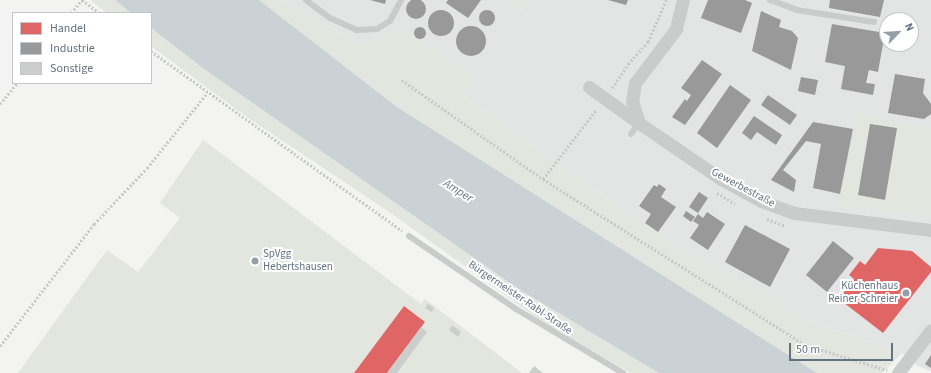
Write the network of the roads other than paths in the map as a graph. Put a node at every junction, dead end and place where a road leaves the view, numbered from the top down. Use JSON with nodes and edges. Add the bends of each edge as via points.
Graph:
{"nodes":[{"id":1,"x":306,"y":0,"type":"edge"},
{"id":2,"x":401,"y":0,"type":"edge"},
{"id":3,"x":683,"y":0,"type":"edge"},
{"id":4,"x":770,"y":0,"type":"edge"},
{"id":5,"x":874,"y":22,"type":"dead end"},
{"id":6,"x":589,"y":87,"type":"dead end"},
{"id":7,"x":639,"y":123,"type":"junction"},
{"id":8,"x":631,"y":134,"type":"dead end"},
{"id":9,"x":931,"y":230,"type":"edge"},
{"id":10,"x":409,"y":236,"type":"road end"},
{"id":11,"x":931,"y":330,"type":"edge"},
{"id":12,"x":623,"y":373,"type":"edge"},
{"id":13,"x":898,"y":373,"type":"edge"}],
"edges":[{"from":1,"to":2,"type":"lane","via":[[330,18],[357,30],[377,29],[390,21]]},
{"from":3,"to":7,"type":"street","via":[[676,28],[635,83],[632,101]]},
{"from":4,"to":5,"type":"lane","via":[[797,10]]},
{"from":6,"to":7,"type":"street","name":"Gewerbestraße"},
{"from":7,"to":8,"type":"lane"},
{"from":7,"to":9,"type":"street","name":"Gewerbestraße","via":[[721,180],[761,201],[794,213]]},
{"from":10,"to":12,"type":"lane","name":"Bürgermeister-Rabl-Straße","via":[[516,309]]},
{"from":11,"to":13,"type":"street"}]}
